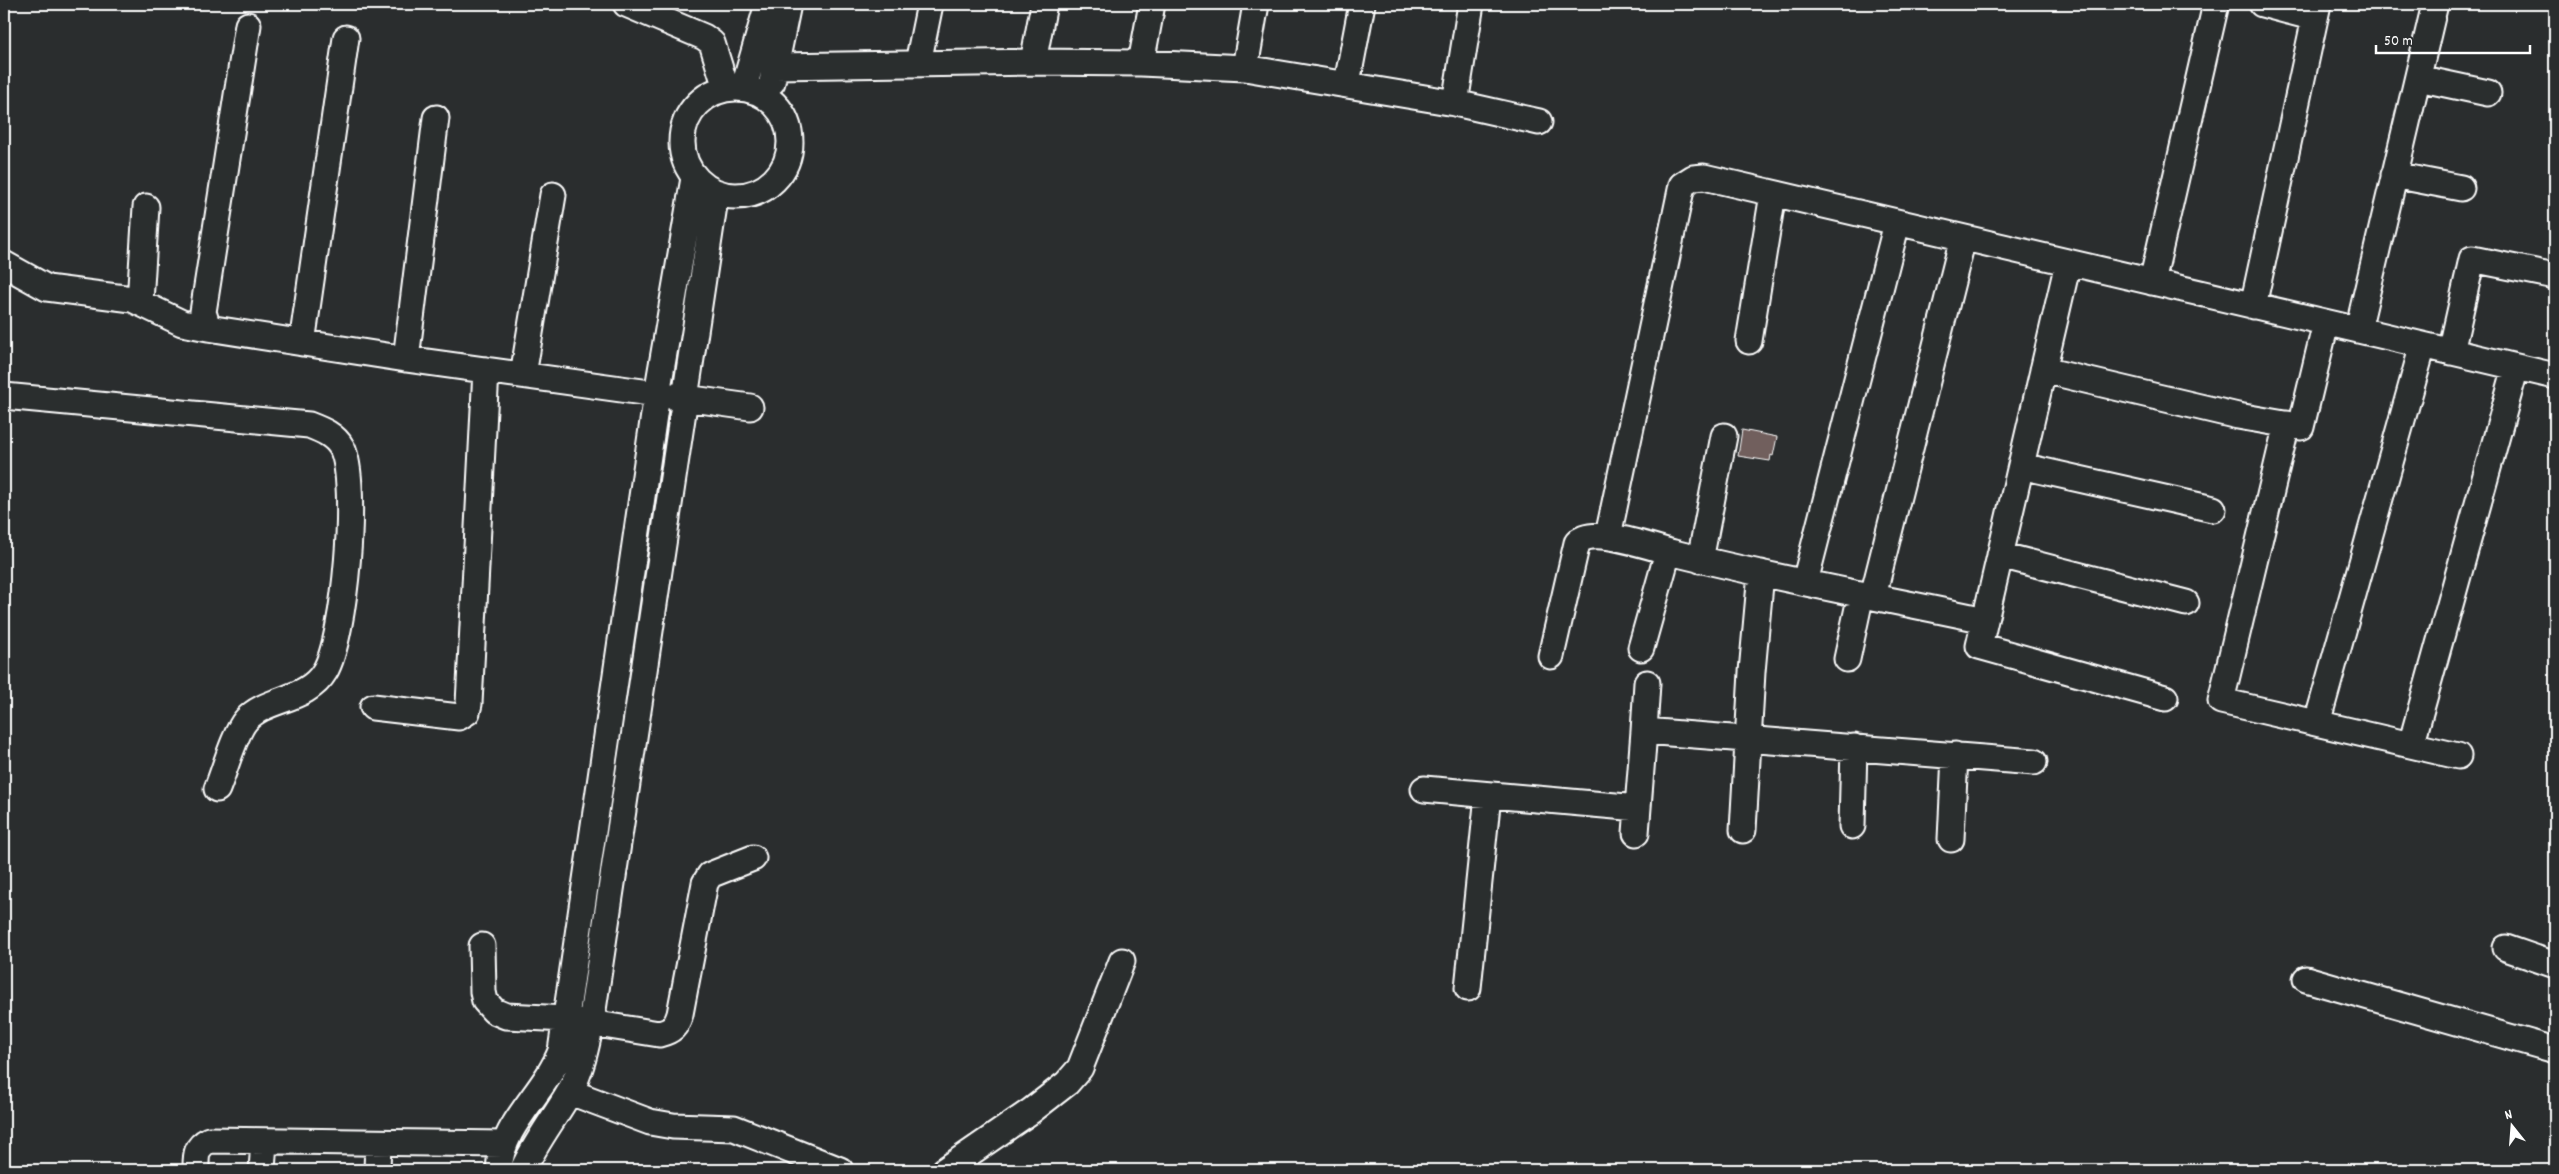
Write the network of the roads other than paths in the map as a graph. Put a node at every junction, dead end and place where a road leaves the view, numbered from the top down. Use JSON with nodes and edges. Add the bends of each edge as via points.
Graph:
{"nodes":[{"id":1,"x":627,"y":4,"type":"edge"},
{"id":2,"x":768,"y":4,"type":"edge"},
{"id":3,"x":788,"y":4,"type":"edge"},
{"id":4,"x":930,"y":4,"type":"edge"},
{"id":5,"x":1044,"y":4,"type":"edge"},
{"id":6,"x":1152,"y":4,"type":"edge"},
{"id":7,"x":1256,"y":4,"type":"edge"},
{"id":8,"x":1362,"y":4,"type":"edge"},
{"id":9,"x":1471,"y":4,"type":"edge"},
{"id":10,"x":2216,"y":4,"type":"edge"},
{"id":11,"x":2262,"y":4,"type":"edge"},
{"id":12,"x":2435,"y":4,"type":"edge"},
{"id":13,"x":2316,"y":11,"type":"edge"},
{"id":14,"x":248,"y":25,"type":"dead end"},
{"id":15,"x":346,"y":38,"type":"dead end"},
{"id":16,"x":1033,"y":62,"type":"junction"},
{"id":17,"x":918,"y":63,"type":"junction"},
{"id":18,"x":1141,"y":63,"type":"junction"},
{"id":19,"x":775,"y":66,"type":"junction"},
{"id":20,"x":1245,"y":68,"type":"junction"},
{"id":21,"x":2418,"y":78,"type":"junction"},
{"id":22,"x":1347,"y":83,"type":"junction"},
{"id":23,"x":735,"y":88,"type":"junction"},
{"id":24,"x":2488,"y":94,"type":"dead end"},
{"id":25,"x":769,"y":98,"type":"junction"},
{"id":26,"x":1455,"y":103,"type":"junction"},
{"id":27,"x":436,"y":118,"type":"dead end"},
{"id":28,"x":1539,"y":122,"type":"dead end"},
{"id":29,"x":2394,"y":175,"type":"junction"},
{"id":30,"x":694,"y":178,"type":"junction"},
{"id":31,"x":2461,"y":188,"type":"dead end"},
{"id":32,"x":716,"y":192,"type":"junction"},
{"id":33,"x":553,"y":194,"type":"dead end"},
{"id":34,"x":1773,"y":194,"type":"junction"},
{"id":35,"x":146,"y":206,"type":"dead end"},
{"id":36,"x":1897,"y":223,"type":"junction"},
{"id":37,"x":1963,"y":238,"type":"junction"},
{"id":38,"x":2068,"y":262,"type":"junction"},
{"id":39,"x":4,"y":264,"type":"edge"},
{"id":40,"x":2555,"y":276,"type":"edge"},
{"id":41,"x":2152,"y":282,"type":"junction"},
{"id":42,"x":140,"y":302,"type":"junction"},
{"id":43,"x":2253,"y":306,"type":"junction"},
{"id":44,"x":2326,"y":323,"type":"junction"},
{"id":45,"x":208,"y":328,"type":"junction"},
{"id":46,"x":2358,"y":330,"type":"junction"},
{"id":47,"x":1749,"y":341,"type":"dead end"},
{"id":48,"x":302,"y":343,"type":"junction"},
{"id":49,"x":2423,"y":345,"type":"junction"},
{"id":50,"x":2451,"y":352,"type":"junction"},
{"id":51,"x":406,"y":359,"type":"junction"},
{"id":52,"x":2516,"y":367,"type":"junction"},
{"id":53,"x":486,"y":370,"type":"junction"},
{"id":54,"x":2043,"y":370,"type":"junction"},
{"id":55,"x":523,"y":375,"type":"junction"},
{"id":56,"x":2555,"y":376,"type":"edge"},
{"id":57,"x":657,"y":394,"type":"junction"},
{"id":58,"x":4,"y":396,"type":"edge"},
{"id":59,"x":685,"y":399,"type":"junction"},
{"id":60,"x":750,"y":407,"type":"dead end"},
{"id":61,"x":2287,"y":424,"type":"junction"},
{"id":62,"x":1724,"y":436,"type":"dead end"},
{"id":63,"x":2021,"y":466,"type":"junction"},
{"id":64,"x":2213,"y":509,"type":"dead end"},
{"id":65,"x":1608,"y":536,"type":"junction"},
{"id":66,"x":1668,"y":552,"type":"junction"},
{"id":67,"x":2000,"y":555,"type":"junction"},
{"id":68,"x":1700,"y":560,"type":"junction"},
{"id":69,"x":1761,"y":573,"type":"junction"},
{"id":70,"x":1805,"y":582,"type":"junction"},
{"id":71,"x":1867,"y":595,"type":"junction"},
{"id":72,"x":2186,"y":603,"type":"dead end"},
{"id":73,"x":1985,"y":620,"type":"junction"},
{"id":74,"x":1641,"y":648,"type":"dead end"},
{"id":75,"x":1551,"y":656,"type":"dead end"},
{"id":76,"x":1847,"y":659,"type":"dead end"},
{"id":77,"x":1647,"y":683,"type":"dead end"},
{"id":78,"x":2165,"y":698,"type":"dead end"},
{"id":79,"x":373,"y":708,"type":"dead end"},
{"id":80,"x":2317,"y":723,"type":"junction"},
{"id":81,"x":1644,"y":730,"type":"junction"},
{"id":82,"x":2411,"y":745,"type":"junction"},
{"id":83,"x":1854,"y":747,"type":"junction"},
{"id":84,"x":1955,"y":756,"type":"junction"},
{"id":85,"x":2458,"y":756,"type":"dead end"},
{"id":86,"x":2034,"y":762,"type":"dead end"},
{"id":87,"x":217,"y":789,"type":"dead end"},
{"id":88,"x":1424,"y":789,"type":"dead end"},
{"id":89,"x":1488,"y":795,"type":"junction"},
{"id":90,"x":1852,"y":826,"type":"dead end"},
{"id":91,"x":1743,"y":830,"type":"dead end"},
{"id":92,"x":1951,"y":839,"type":"dead end"},
{"id":93,"x":753,"y":858,"type":"dead end"},
{"id":94,"x":482,"y":946,"type":"dead end"},
{"id":95,"x":2506,"y":948,"type":"dead end"},
{"id":96,"x":1122,"y":960,"type":"dead end"},
{"id":97,"x":2555,"y":965,"type":"edge"},
{"id":98,"x":2306,"y":979,"type":"dead end"},
{"id":99,"x":1468,"y":988,"type":"dead end"},
{"id":100,"x":566,"y":1019,"type":"junction"},
{"id":101,"x":591,"y":1023,"type":"junction"},
{"id":102,"x":2555,"y":1050,"type":"edge"},
{"id":103,"x":570,"y":1092,"type":"junction"},
{"id":104,"x":264,"y":1142,"type":"junction"},
{"id":105,"x":378,"y":1143,"type":"junction"},
{"id":106,"x":503,"y":1144,"type":"junction"},
{"id":107,"x":196,"y":1170,"type":"edge"},
{"id":108,"x":262,"y":1170,"type":"edge"},
{"id":109,"x":377,"y":1170,"type":"edge"},
{"id":110,"x":498,"y":1170,"type":"edge"},
{"id":111,"x":523,"y":1170,"type":"edge"},
{"id":112,"x":840,"y":1170,"type":"edge"},
{"id":113,"x":945,"y":1170,"type":"edge"}],
"edges":[{"from":1,"to":23,"type":"street","via":[[704,36],[712,43]]},
{"from":2,"to":23,"type":"street"},
{"from":3,"to":19,"type":"street"},
{"from":4,"to":17,"type":"street"},
{"from":5,"to":16,"type":"street"},
{"from":6,"to":18,"type":"street"},
{"from":7,"to":20,"type":"street"},
{"from":8,"to":22,"type":"street"},
{"from":9,"to":26,"type":"street"},
{"from":10,"to":41,"type":"street"},
{"from":11,"to":13,"type":"street"},
{"from":12,"to":21,"type":"street"},
{"from":13,"to":43,"type":"street"},
{"from":14,"to":45,"type":"street","via":[[202,312]]},
{"from":15,"to":48,"type":"street"},
{"from":16,"to":17,"type":"street"},
{"from":16,"to":18,"type":"street"},
{"from":17,"to":19,"type":"street"},
{"from":18,"to":20,"type":"street"},
{"from":19,"to":25,"type":"street"},
{"from":20,"to":22,"type":"street"},
{"from":21,"to":24,"type":"street"},
{"from":21,"to":29,"type":"street"},
{"from":22,"to":26,"type":"street"},
{"from":23,"to":25,"type":"street"},
{"from":23,"to":30,"type":"street","via":[[702,98],[682,128],[681,146],[685,163]]},
{"from":25,"to":32,"type":"street","via":[[781,110],[791,142],[781,173],[755,193],[738,196]]},
{"from":26,"to":28,"type":"street"},
{"from":27,"to":51,"type":"street"},
{"from":29,"to":31,"type":"street"},
{"from":29,"to":46,"type":"street"},
{"from":30,"to":32,"type":"street"},
{"from":30,"to":57,"type":"street"},
{"from":32,"to":59,"type":"street"},
{"from":33,"to":55,"type":"street"},
{"from":34,"to":36,"type":"street"},
{"from":34,"to":47,"type":"street"},
{"from":34,"to":65,"type":"street","via":[[1704,178],[1693,178],[1682,185]]},
{"from":35,"to":42,"type":"street"},
{"from":36,"to":37,"type":"street"},
{"from":36,"to":70,"type":"street"},
{"from":37,"to":38,"type":"street"},
{"from":37,"to":71,"type":"street"},
{"from":38,"to":41,"type":"street"},
{"from":38,"to":54,"type":"street"},
{"from":39,"to":42,"type":"street","via":[[47,288]]},
{"from":40,"to":50,"type":"street","via":[[2472,259]]},
{"from":41,"to":43,"type":"street"},
{"from":42,"to":45,"type":"street","via":[[182,323]]},
{"from":43,"to":44,"type":"street"},
{"from":44,"to":46,"type":"street"},
{"from":44,"to":61,"type":"street","via":[[2301,427]]},
{"from":45,"to":48,"type":"street"},
{"from":46,"to":49,"type":"street"},
{"from":48,"to":51,"type":"street"},
{"from":49,"to":50,"type":"street"},
{"from":49,"to":80,"type":"street"},
{"from":50,"to":52,"type":"street"},
{"from":51,"to":53,"type":"street"},
{"from":52,"to":56,"type":"street"},
{"from":52,"to":82,"type":"street"},
{"from":53,"to":55,"type":"street"},
{"from":53,"to":79,"type":"street","via":[[467,712],[459,717]]},
{"from":54,"to":61,"type":"street","via":[[2238,416]]},
{"from":54,"to":63,"type":"street"},
{"from":55,"to":57,"type":"street"},
{"from":57,"to":59,"type":"street"},
{"from":57,"to":100,"type":"street"},
{"from":58,"to":87,"type":"street","via":[[293,422],[326,431],[342,449],[350,494],[340,627],[334,655],[311,688],[246,720]]},
{"from":59,"to":60,"type":"street"},
{"from":59,"to":101,"type":"street"},
{"from":61,"to":80,"type":"street","via":[[2221,700]]},
{"from":62,"to":68,"type":"street"},
{"from":63,"to":64,"type":"street"},
{"from":63,"to":67,"type":"street"},
{"from":65,"to":66,"type":"street"},
{"from":65,"to":75,"type":"street","via":[[1586,536],[1577,543]]},
{"from":66,"to":68,"type":"street"},
{"from":66,"to":74,"type":"street"},
{"from":67,"to":72,"type":"street"},
{"from":67,"to":73,"type":"street"},
{"from":68,"to":69,"type":"street"},
{"from":69,"to":70,"type":"street"},
{"from":69,"to":91,"type":"street"},
{"from":70,"to":71,"type":"street"},
{"from":71,"to":73,"type":"street"},
{"from":71,"to":76,"type":"street"},
{"from":73,"to":78,"type":"street","via":[[1979,646]]},
{"from":77,"to":81,"type":"street"},
{"from":80,"to":82,"type":"street"},
{"from":81,"to":83,"type":"street"},
{"from":81,"to":89,"type":"street","via":[[1637,821]]},
{"from":82,"to":85,"type":"street"},
{"from":83,"to":84,"type":"street"},
{"from":83,"to":90,"type":"street"},
{"from":84,"to":86,"type":"street"},
{"from":84,"to":92,"type":"street"},
{"from":88,"to":89,"type":"street"},
{"from":89,"to":99,"type":"street"},
{"from":93,"to":101,"type":"street","via":[[710,875],[705,883],[677,1025],[659,1034]]},
{"from":94,"to":100,"type":"street","via":[[483,992],[485,1001],[494,1011],[506,1016]]},
{"from":95,"to":97,"type":"street"},
{"from":96,"to":113,"type":"street","via":[[1080,1068],[1032,1111]]},
{"from":98,"to":102,"type":"street"},
{"from":100,"to":101,"type":"street"},
{"from":100,"to":106,"type":"street","via":[[555,1069]]},
{"from":101,"to":103,"type":"street","via":[[584,1058]]},
{"from":103,"to":111,"type":"street"},
{"from":103,"to":112,"type":"street","via":[[650,1122],[734,1128]]},
{"from":104,"to":105,"type":"street"},
{"from":104,"to":107,"type":"street","via":[[209,1140],[200,1144],[197,1150]]},
{"from":104,"to":108,"type":"street"},
{"from":105,"to":106,"type":"street"},
{"from":105,"to":109,"type":"street"},
{"from":106,"to":110,"type":"street"}]}
